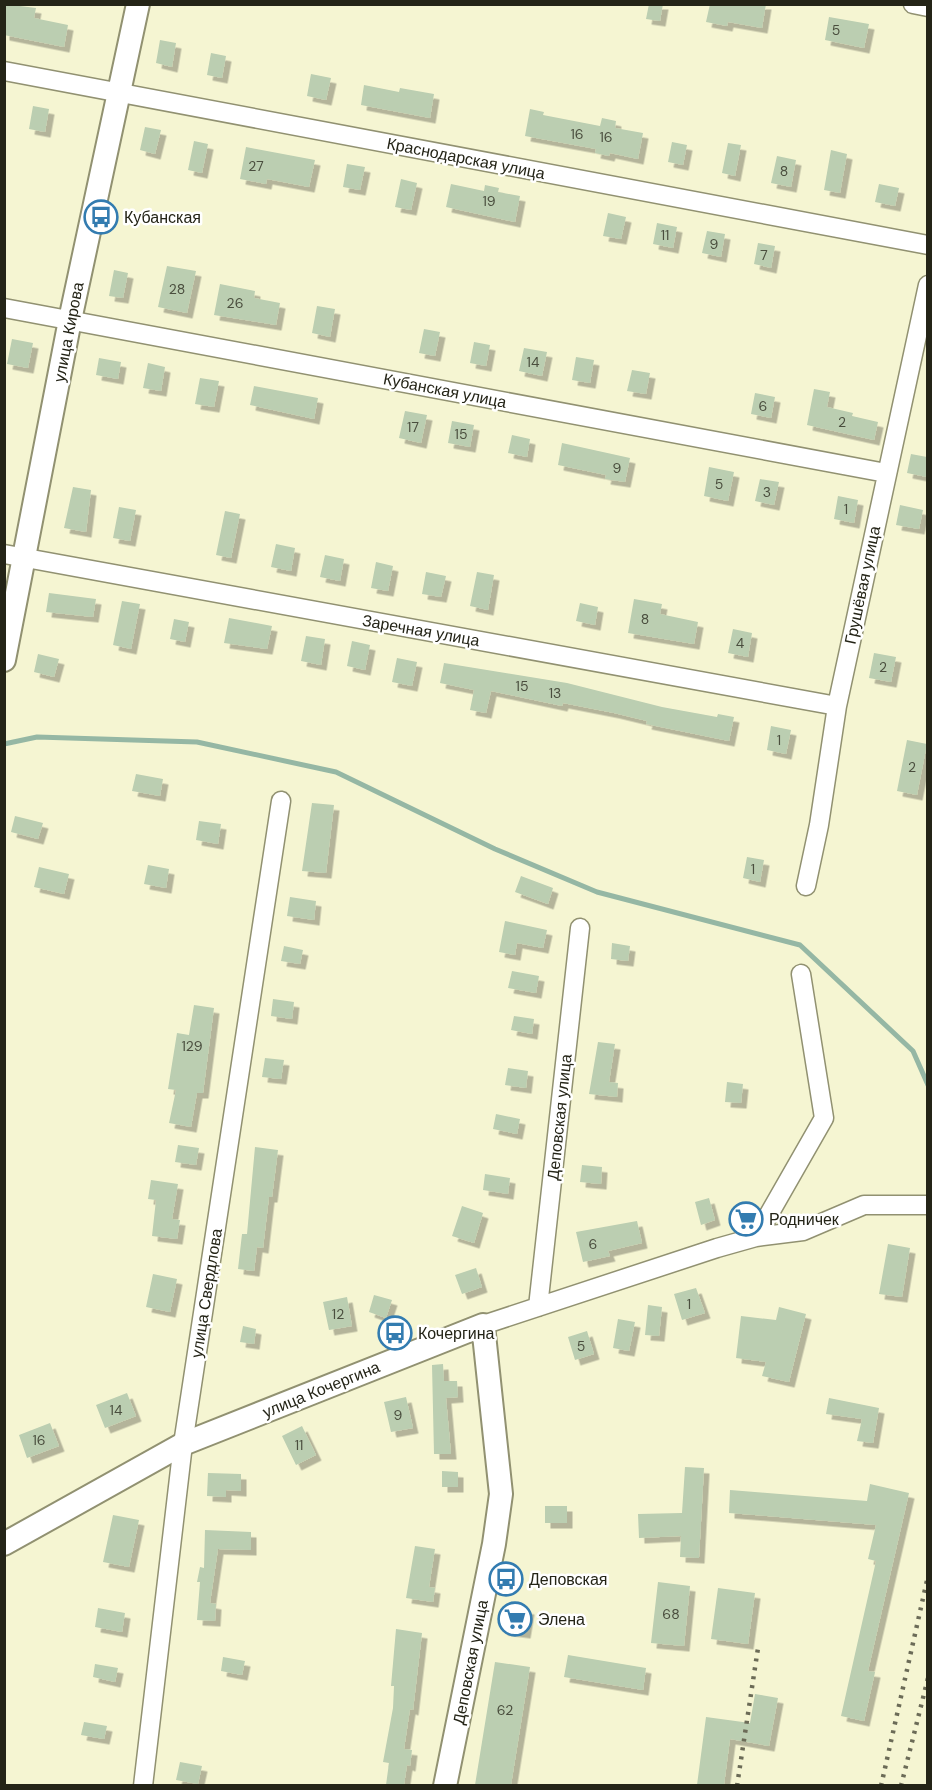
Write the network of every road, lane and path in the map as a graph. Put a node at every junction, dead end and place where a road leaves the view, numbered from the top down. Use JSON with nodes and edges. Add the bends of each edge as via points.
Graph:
{"nodes":[{"id":1,"x":138,"y":4,"type":"edge"},
{"id":2,"x":912,"y":4,"type":"edge"},
{"id":3,"x":927,"y":7,"type":"edge"},
{"id":4,"x":4,"y":71,"type":"edge"},
{"id":5,"x":118,"y":92,"type":"junction"},
{"id":6,"x":927,"y":245,"type":"edge"},
{"id":7,"x":927,"y":285,"type":"edge"},
{"id":8,"x":4,"y":308,"type":"edge"},
{"id":9,"x":70,"y":320,"type":"junction"},
{"id":10,"x":886,"y":472,"type":"junction"},
{"id":11,"x":15,"y":556,"type":"edge"},
{"id":12,"x":4,"y":660,"type":"edge"},
{"id":13,"x":837,"y":706,"type":"junction"},
{"id":14,"x":280,"y":801,"type":"dead end"},
{"id":15,"x":806,"y":886,"type":"dead end"},
{"id":16,"x":580,"y":928,"type":"dead end"},
{"id":17,"x":801,"y":974,"type":"dead end"},
{"id":18,"x":927,"y":1205,"type":"edge"},
{"id":19,"x":756,"y":1237,"type":"junction"},
{"id":20,"x":538,"y":1307,"type":"junction"},
{"id":21,"x":483,"y":1324,"type":"junction"},
{"id":22,"x":183,"y":1444,"type":"junction"},
{"id":23,"x":4,"y":1544,"type":"edge"},
{"id":24,"x":143,"y":1785,"type":"edge"},
{"id":25,"x":445,"y":1785,"type":"edge"}],
"edges":[{"from":1,"to":5,"type":"street","name":"улица Кирова"},
{"from":2,"to":3,"type":"street"},
{"from":4,"to":5,"type":"street","name":"Краснодарская улица"},
{"from":5,"to":6,"type":"street","name":"Краснодарская улица"},
{"from":5,"to":9,"type":"street","name":"улица Кирова"},
{"from":7,"to":10,"type":"street","name":"Грушёвая улица"},
{"from":8,"to":9,"type":"street","name":"Кубанская улица"},
{"from":9,"to":10,"type":"street","name":"Кубанская улица"},
{"from":9,"to":11,"type":"street","name":"улица Кирова"},
{"from":10,"to":13,"type":"street","name":"Грушёвая улица"},
{"from":11,"to":12,"type":"street","name":"улица Кирова"},
{"from":11,"to":13,"type":"street","name":"Заречная улица"},
{"from":13,"to":15,"type":"street","name":"Грушёвая улица"},
{"from":14,"to":22,"type":"street","name":"улица Свердлова"},
{"from":16,"to":20,"type":"street","name":"Деповская улица"},
{"from":17,"to":19,"type":"street","via":[[824,1118]]},
{"from":18,"to":19,"type":"street","name":"улица Кочергина","via":[[864,1205],[802,1231]]},
{"from":19,"to":20,"type":"street","name":"улица Кочергина"},
{"from":20,"to":21,"type":"street","name":"улица Кочергина"},
{"from":21,"to":22,"type":"street","name":"улица Кочергина"},
{"from":21,"to":25,"type":"street","name":"Деповская улица","via":[[501,1494]]},
{"from":22,"to":23,"type":"street","name":"улица Кочергина"},
{"from":22,"to":24,"type":"street","name":"улица Свердлова"}]}
